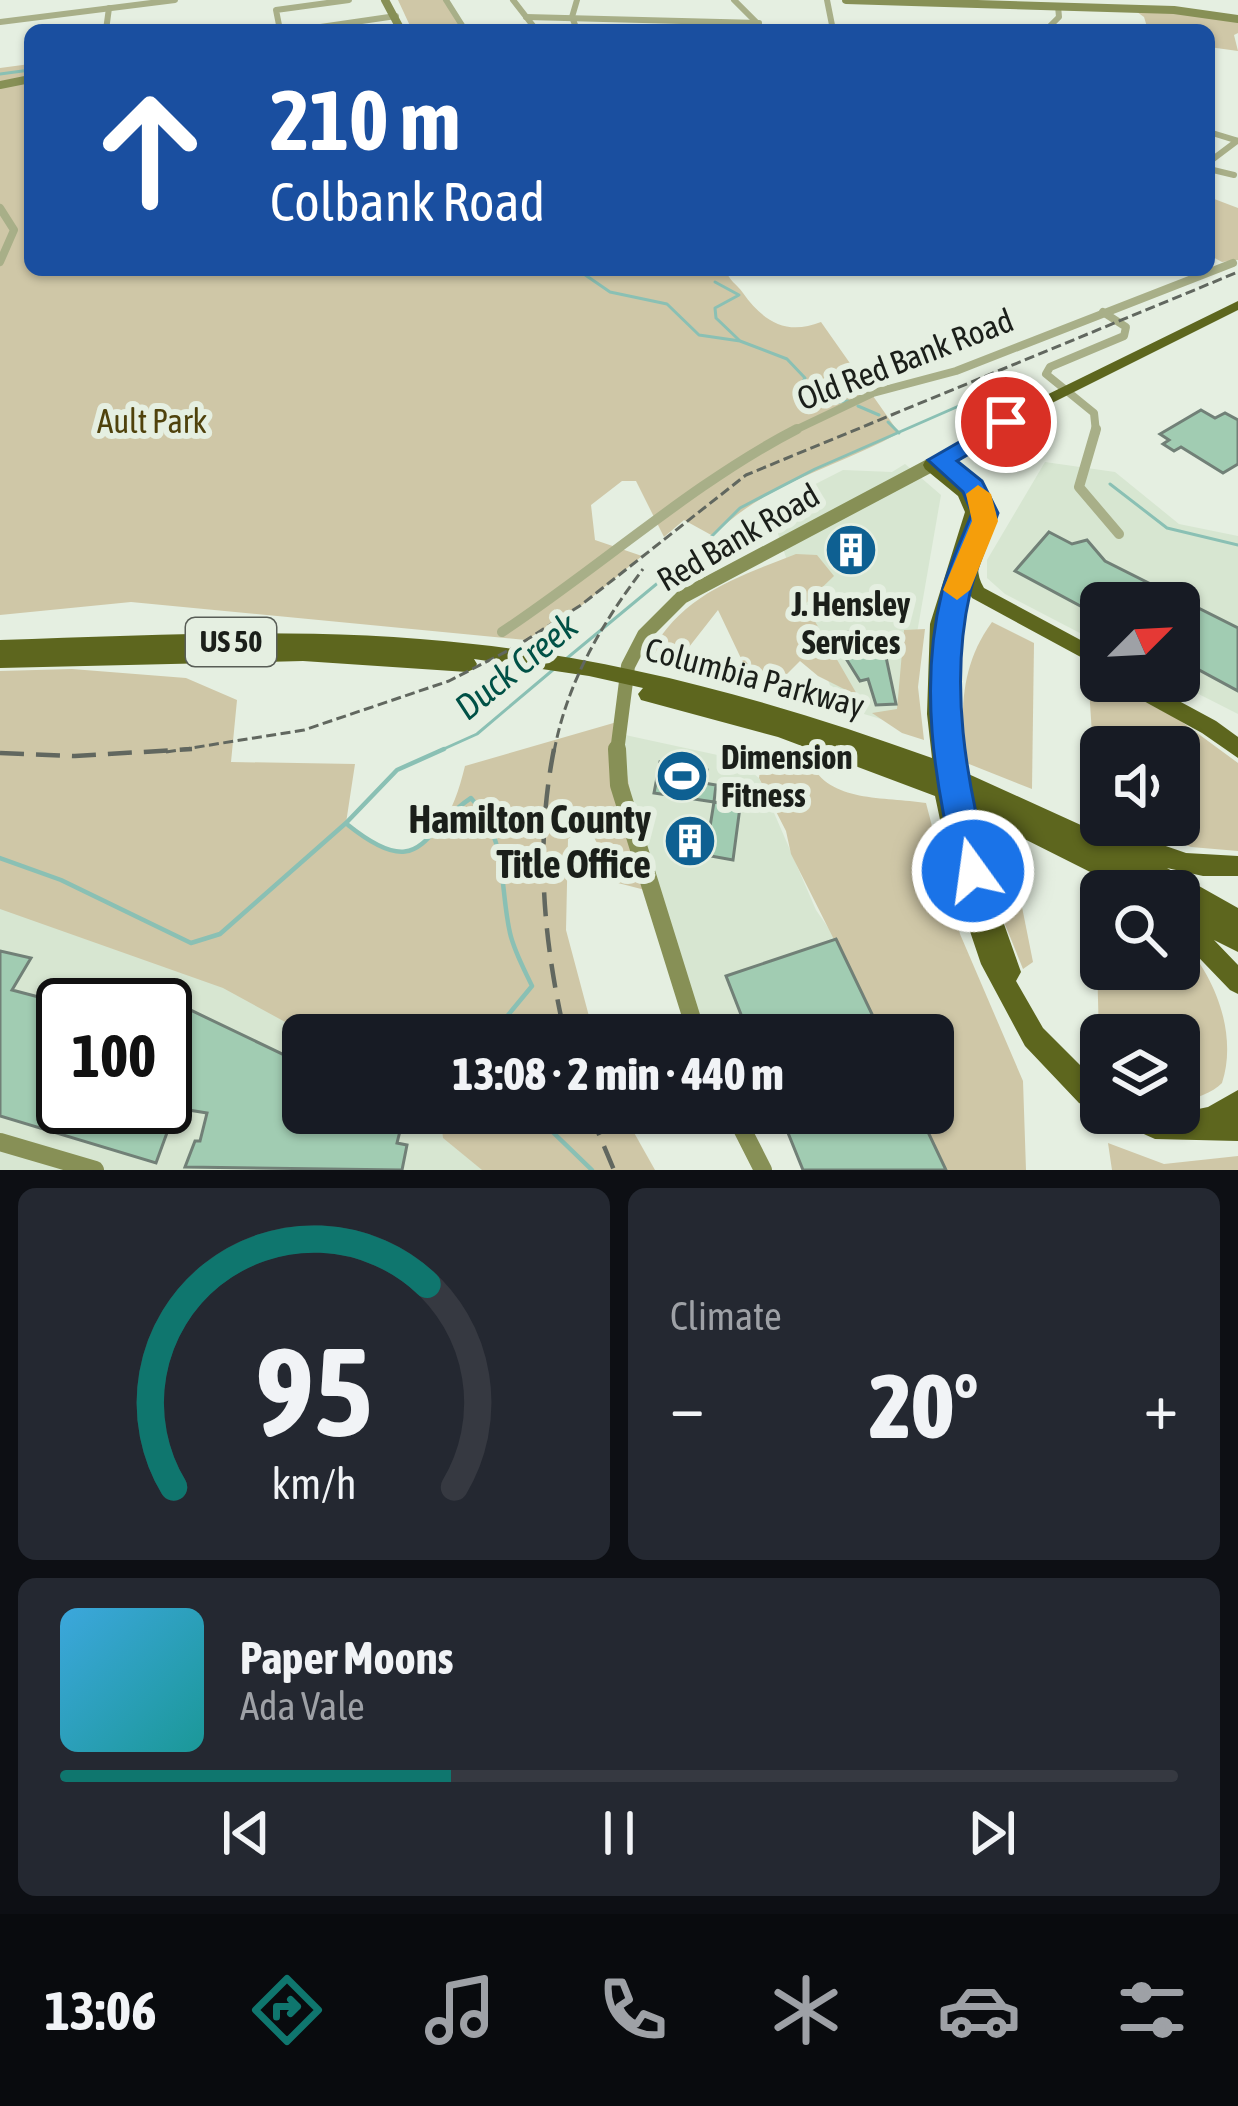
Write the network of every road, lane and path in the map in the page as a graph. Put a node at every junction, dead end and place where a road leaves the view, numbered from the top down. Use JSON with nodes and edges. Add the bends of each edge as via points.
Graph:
{"nodes":[{"id":1,"x":175,"y":0,"type":"edge"},
{"id":2,"x":350,"y":0,"type":"edge"},
{"id":3,"x":385,"y":0,"type":"edge"},
{"id":4,"x":513,"y":0,"type":"edge"},
{"id":5,"x":577,"y":0,"type":"edge"},
{"id":6,"x":734,"y":0,"type":"edge"},
{"id":7,"x":846,"y":0,"type":"edge"},
{"id":8,"x":1058,"y":6,"type":"junction"},
{"id":9,"x":109,"y":8,"type":"junction"},
{"id":10,"x":397,"y":16,"type":"junction"},
{"id":11,"x":526,"y":17,"type":"junction"},
{"id":12,"x":572,"y":17,"type":"junction"},
{"id":13,"x":1238,"y":19,"type":"edge"},
{"id":14,"x":0,"y":22,"type":"edge"},
{"id":15,"x":107,"y":24,"type":"edge"},
{"id":16,"x":279,"y":24,"type":"edge"},
{"id":17,"x":342,"y":24,"type":"edge"},
{"id":18,"x":399,"y":24,"type":"edge"},
{"id":19,"x":532,"y":24,"type":"edge"},
{"id":20,"x":575,"y":24,"type":"edge"},
{"id":21,"x":705,"y":24,"type":"edge"},
{"id":22,"x":759,"y":24,"type":"edge"},
{"id":23,"x":1052,"y":24,"type":"edge"},
{"id":24,"x":1238,"y":141,"type":"edge"},
{"id":25,"x":1215,"y":161,"type":"edge"},
{"id":26,"x":1215,"y":168,"type":"edge"},
{"id":27,"x":1234,"y":175,"type":"dead end"},
{"id":28,"x":0,"y":208,"type":"edge"},
{"id":29,"x":0,"y":262,"type":"edge"},
{"id":30,"x":1233,"y":263,"type":"dead end"},
{"id":31,"x":1215,"y":270,"type":"edge"},
{"id":32,"x":1199,"y":276,"type":"edge"},
{"id":33,"x":1238,"y":305,"type":"edge"},
{"id":34,"x":1103,"y":312,"type":"junction"},
{"id":35,"x":1068,"y":390,"type":"junction"},
{"id":36,"x":935,"y":462,"type":"junction"},
{"id":37,"x":1119,"y":535,"type":"dead end"},
{"id":38,"x":968,"y":559,"type":"junction"},
{"id":39,"x":951,"y":589,"type":"junction"},
{"id":40,"x":502,"y":632,"type":"dead end"},
{"id":41,"x":0,"y":647,"type":"edge"},
{"id":42,"x":1080,"y":652,"type":"edge"},
{"id":43,"x":1080,"y":654,"type":"edge"},
{"id":44,"x":460,"y":657,"type":"junction"},
{"id":45,"x":0,"y":660,"type":"edge"},
{"id":46,"x":1163,"y":702,"type":"edge"},
{"id":47,"x":1184,"y":702,"type":"edge"},
{"id":48,"x":1238,"y":730,"type":"edge"},
{"id":49,"x":1238,"y":749,"type":"edge"},
{"id":50,"x":900,"y":762,"type":"junction"},
{"id":51,"x":988,"y":787,"type":"junction"},
{"id":52,"x":1238,"y":866,"type":"edge"},
{"id":53,"x":1107,"y":870,"type":"edge"},
{"id":54,"x":1200,"y":919,"type":"edge"},
{"id":55,"x":1238,"y":920,"type":"edge"},
{"id":56,"x":1238,"y":941,"type":"edge"},
{"id":57,"x":1200,"y":942,"type":"edge"},
{"id":58,"x":1238,"y":982,"type":"edge"},
{"id":59,"x":690,"y":1014,"type":"edge"},
{"id":60,"x":1080,"y":1083,"type":"edge"},
{"id":61,"x":1238,"y":1103,"type":"edge"},
{"id":62,"x":1200,"y":1123,"type":"edge"},
{"id":63,"x":1238,"y":1128,"type":"edge"},
{"id":64,"x":745,"y":1134,"type":"edge"},
{"id":65,"x":0,"y":1142,"type":"edge"},
{"id":66,"x":95,"y":1170,"type":"edge"},
{"id":67,"x":763,"y":1170,"type":"edge"}],
"edges":[{"from":1,"to":9,"type":"street"},
{"from":2,"to":16,"type":"street","via":[[276,10]]},
{"from":3,"to":10,"type":"street"},
{"from":4,"to":11,"type":"street"},
{"from":5,"to":12,"type":"street"},
{"from":6,"to":22,"type":"street"},
{"from":7,"to":8,"type":"street"},
{"from":8,"to":13,"type":"street"},
{"from":8,"to":23,"type":"street"},
{"from":9,"to":14,"type":"street"},
{"from":9,"to":15,"type":"street"},
{"from":10,"to":17,"type":"street"},
{"from":10,"to":18,"type":"street"},
{"from":11,"to":12,"type":"street"},
{"from":11,"to":19,"type":"street"},
{"from":12,"to":20,"type":"street"},
{"from":12,"to":21,"type":"street"},
{"from":24,"to":25,"type":"street"},
{"from":26,"to":27,"type":"street"},
{"from":28,"to":29,"type":"street","via":[[14,230]]},
{"from":30,"to":31,"type":"street","name":"Old Red Bank Road"},
{"from":32,"to":34,"type":"street","name":"Old Red Bank Road"},
{"from":33,"to":35,"type":"highway","name":"Red Bank Road"},
{"from":34,"to":35,"type":"street","via":[[1128,332],[1047,369]]},
{"from":34,"to":40,"type":"street","name":"Old Red Bank Road","via":[[956,371],[873,393],[792,431]]},
{"from":35,"to":36,"type":"highway","name":"Red Bank Road"},
{"from":35,"to":37,"type":"street","via":[[1096,419],[1079,487]]},
{"from":36,"to":38,"type":"highway","via":[[973,487],[984,505]]},
{"from":36,"to":39,"type":"highway","via":[[973,512]]},
{"from":36,"to":59,"type":"street","name":"Red Bank Road","via":[[682,597],[644,635],[628,666],[616,733],[619,785]]},
{"from":38,"to":39,"type":"highway"},
{"from":38,"to":42,"type":"highway","via":[[978,592]]},
{"from":39,"to":43,"type":"highway"},
{"from":39,"to":60,"type":"highway","via":[[946,739],[973,871],[1031,1021]]},
{"from":39,"to":63,"type":"highway","via":[[938,625],[941,778],[973,918],[1024,1033],[1076,1097],[1131,1130],[1176,1138]]},
{"from":41,"to":44,"type":"highway","name":"Columbia Parkway","number":"US 50","via":[[285,640]]},
{"from":44,"to":45,"type":"highway","name":"Columbia Parkway","number":"US 50"},
{"from":44,"to":50,"type":"highway","name":"Columbia Parkway","number":"US 50","via":[[656,689]]},
{"from":46,"to":49,"type":"highway"},
{"from":47,"to":48,"type":"highway"},
{"from":50,"to":51,"type":"highway","name":"Columbia Parkway","number":"US 50"},
{"from":50,"to":53,"type":"highway","name":"Columbia Parkway","number":"US 50"},
{"from":51,"to":52,"type":"highway","via":[[1147,852]]},
{"from":51,"to":55,"type":"highway","name":"Columbia Parkway","number":"US 50"},
{"from":54,"to":56,"type":"highway"},
{"from":57,"to":58,"type":"highway"},
{"from":61,"to":62,"type":"highway"},
{"from":64,"to":67,"type":"street"},
{"from":65,"to":66,"type":"street"}]}
